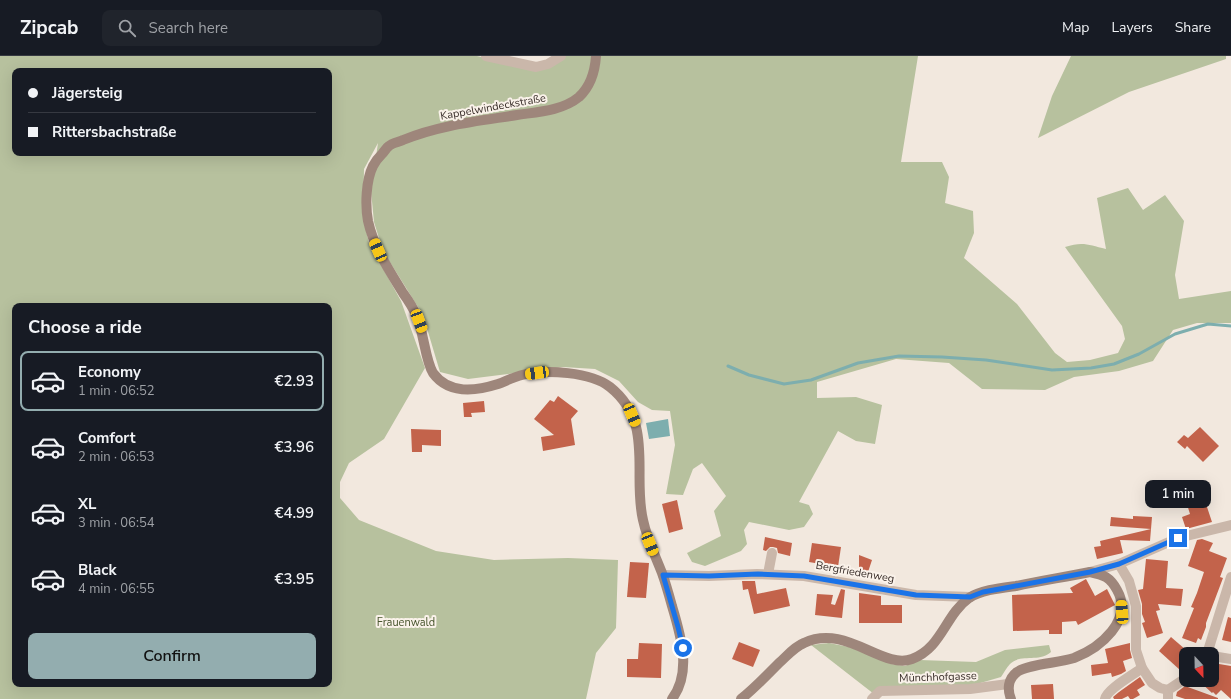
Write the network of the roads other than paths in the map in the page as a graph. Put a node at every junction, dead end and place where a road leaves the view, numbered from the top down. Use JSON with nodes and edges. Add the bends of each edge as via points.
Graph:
{"nodes":[{"id":1,"x":486,"y":56,"type":"edge"},
{"id":2,"x":561,"y":56,"type":"edge"},
{"id":3,"x":596,"y":56,"type":"edge"},
{"id":4,"x":1231,"y":526,"type":"edge"},
{"id":5,"x":772,"y":553,"type":"dead end"},
{"id":6,"x":1119,"y":564,"type":"junction"},
{"id":7,"x":1090,"y":572,"type":"junction"},
{"id":8,"x":768,"y":574,"type":"junction"},
{"id":9,"x":663,"y":575,"type":"junction"},
{"id":10,"x":1231,"y":577,"type":"edge"},
{"id":11,"x":970,"y":597,"type":"junction"},
{"id":12,"x":1209,"y":647,"type":"edge"},
{"id":13,"x":1219,"y":657,"type":"edge"},
{"id":14,"x":1231,"y":659,"type":"edge"},
{"id":15,"x":1142,"y":668,"type":"junction"},
{"id":16,"x":1008,"y":684,"type":"junction"},
{"id":17,"x":1179,"y":684,"type":"edge"},
{"id":18,"x":1168,"y":694,"type":"edge"},
{"id":19,"x":672,"y":699,"type":"edge"},
{"id":20,"x":741,"y":699,"type":"edge"},
{"id":21,"x":872,"y":699,"type":"edge"},
{"id":22,"x":1011,"y":699,"type":"edge"},
{"id":23,"x":1105,"y":699,"type":"edge"}],
"edges":[{"from":1,"to":2,"type":"street","via":[[536,67],[548,64]]},
{"from":3,"to":9,"type":"street","name":"Kappelwindeckstraße","via":[[595,70],[587,89],[577,99],[564,106],[468,122],[417,134],[389,146],[373,165],[366,204],[368,221],[382,259],[416,313],[432,372],[448,386],[461,390],[478,389],[521,375],[537,373],[582,376],[608,385],[629,407],[640,448],[640,508],[645,532]]},
{"from":4,"to":6,"type":"street","via":[[1178,538]]},
{"from":5,"to":8,"type":"street"},
{"from":6,"to":7,"type":"street"},
{"from":6,"to":15,"type":"street","via":[[1129,581],[1136,606],[1136,650]]},
{"from":7,"to":11,"type":"street","via":[[983,592]]},
{"from":7,"to":16,"type":"street","via":[[1111,580],[1122,601],[1119,621],[1112,631],[1085,653],[1073,658],[1023,668],[1016,672]]},
{"from":8,"to":9,"type":"street","name":"Bergfriedenweg"},
{"from":8,"to":11,"type":"street","name":"Bergfriedenweg","via":[[804,576],[916,595]]},
{"from":9,"to":19,"type":"street","name":"Kappelwindeckstraße","via":[[683,648],[683,673],[678,691]]},
{"from":10,"to":12,"type":"street"},
{"from":11,"to":20,"type":"street","via":[[956,612],[934,645],[910,660],[887,657],[844,640],[819,638],[794,649]]},
{"from":13,"to":14,"type":"street"},
{"from":15,"to":18,"type":"street","via":[[1152,683]]},
{"from":15,"to":23,"type":"street","via":[[1110,690]]},
{"from":16,"to":21,"type":"street","name":"Münchhofgasse","via":[[970,689],[880,690]]},
{"from":16,"to":22,"type":"street"},
{"from":17,"to":18,"type":"street"}]}
